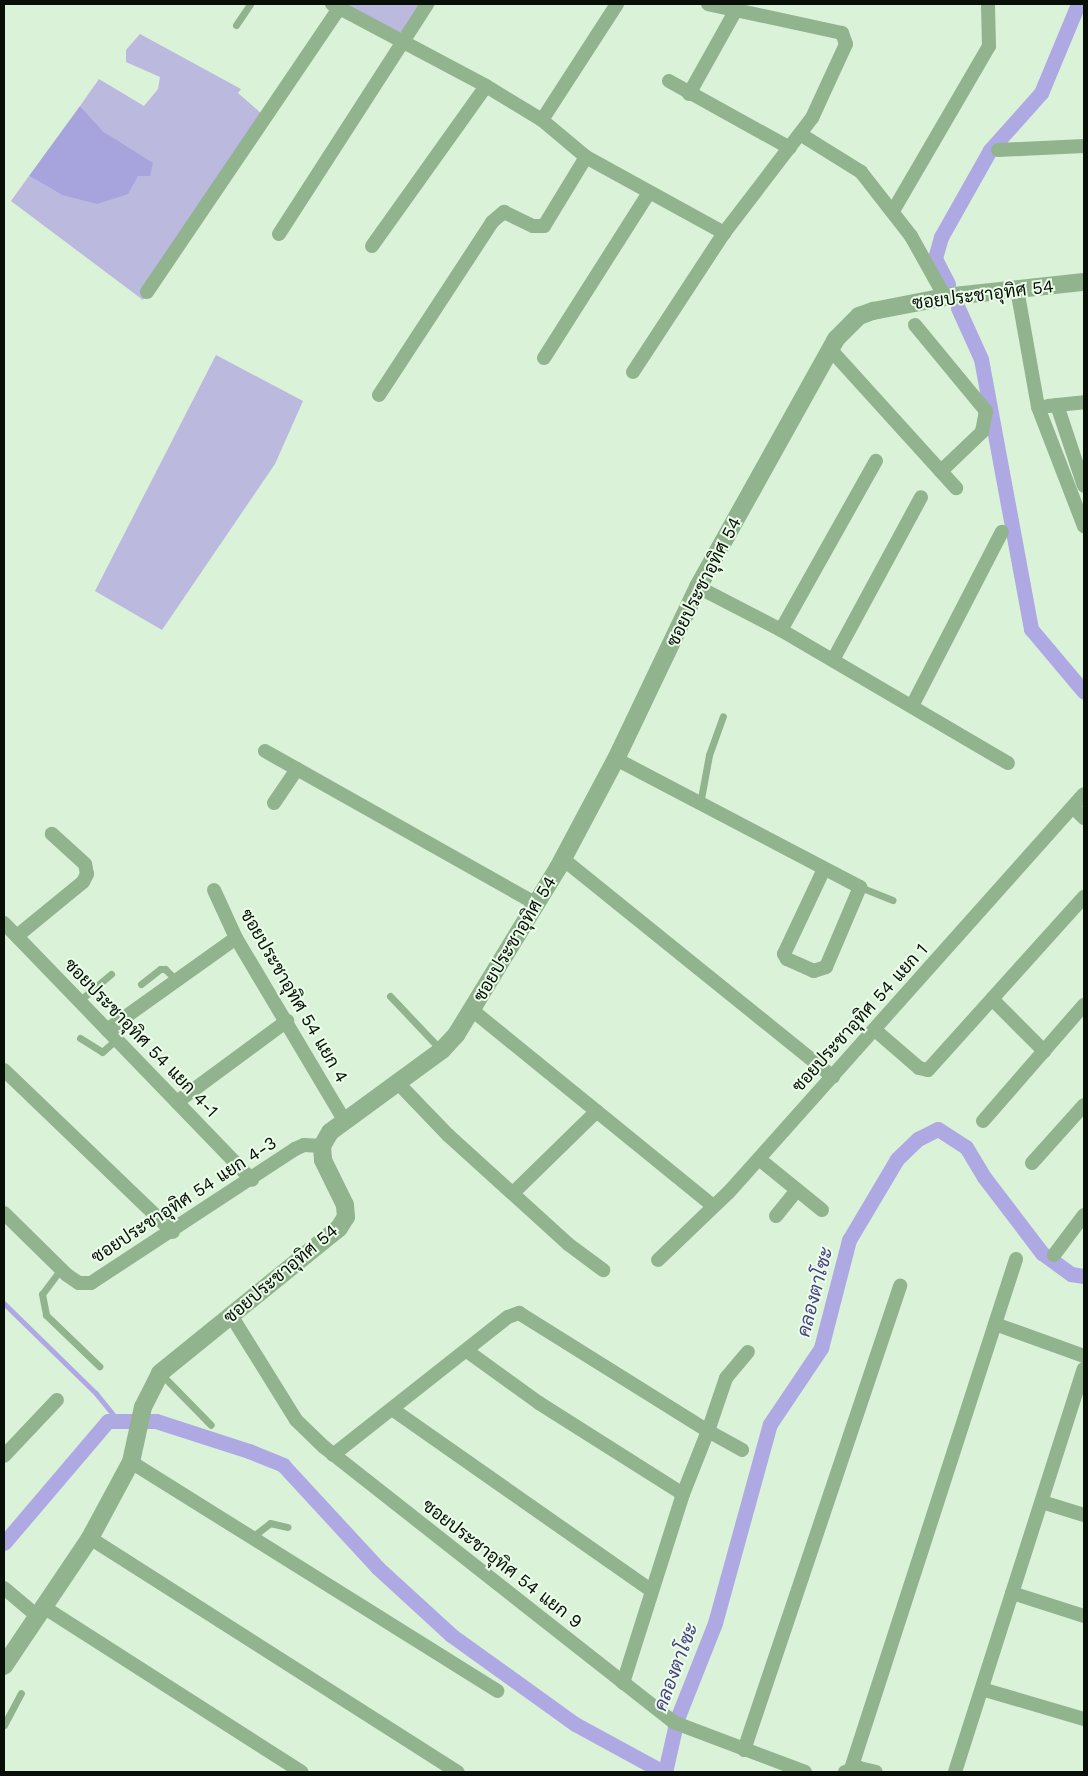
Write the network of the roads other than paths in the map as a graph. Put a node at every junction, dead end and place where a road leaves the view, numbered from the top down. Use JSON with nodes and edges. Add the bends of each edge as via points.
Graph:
{"nodes":[{"id":1,"x":250,"y":4,"type":"edge"},
{"id":2,"x":427,"y":4,"type":"edge"},
{"id":3,"x":617,"y":4,"type":"edge"},
{"id":4,"x":708,"y":4,"type":"edge"},
{"id":5,"x":988,"y":4,"type":"edge"},
{"id":6,"x":336,"y":6,"type":"edge"},
{"id":7,"x":736,"y":10,"type":"junction"},
{"id":8,"x":236,"y":25,"type":"dead end"},
{"id":9,"x":404,"y":42,"type":"junction"},
{"id":10,"x":669,"y":80,"type":"dead end"},
{"id":11,"x":486,"y":86,"type":"junction"},
{"id":12,"x":689,"y":94,"type":"junction"},
{"id":13,"x":542,"y":120,"type":"junction"},
{"id":14,"x":800,"y":134,"type":"junction"},
{"id":15,"x":1084,"y":146,"type":"edge"},
{"id":16,"x":790,"y":148,"type":"junction"},
{"id":17,"x":998,"y":150,"type":"dead end"},
{"id":18,"x":586,"y":157,"type":"junction"},
{"id":19,"x":648,"y":194,"type":"junction"},
{"id":20,"x":893,"y":211,"type":"junction"},
{"id":21,"x":724,"y":233,"type":"junction"},
{"id":22,"x":279,"y":234,"type":"dead end"},
{"id":23,"x":372,"y":246,"type":"dead end"},
{"id":24,"x":1084,"y":282,"type":"edge"},
{"id":25,"x":1017,"y":289,"type":"junction"},
{"id":26,"x":147,"y":292,"type":"dead end"},
{"id":27,"x":945,"y":297,"type":"junction"},
{"id":28,"x":915,"y":324,"type":"dead end"},
{"id":29,"x":830,"y":350,"type":"junction"},
{"id":30,"x":544,"y":358,"type":"dead end"},
{"id":31,"x":633,"y":372,"type":"dead end"},
{"id":32,"x":379,"y":395,"type":"dead end"},
{"id":33,"x":1084,"y":402,"type":"edge"},
{"id":34,"x":1057,"y":405,"type":"junction"},
{"id":35,"x":1038,"y":407,"type":"junction"},
{"id":36,"x":876,"y":461,"type":"dead end"},
{"id":37,"x":941,"y":471,"type":"junction"},
{"id":38,"x":1084,"y":486,"type":"edge"},
{"id":39,"x":956,"y":488,"type":"dead end"},
{"id":40,"x":921,"y":496,"type":"dead end"},
{"id":41,"x":1084,"y":526,"type":"edge"},
{"id":42,"x":1002,"y":532,"type":"dead end"},
{"id":43,"x":698,"y":587,"type":"junction"},
{"id":44,"x":781,"y":630,"type":"junction"},
{"id":45,"x":833,"y":660,"type":"junction"},
{"id":46,"x":912,"y":706,"type":"junction"},
{"id":47,"x":723,"y":716,"type":"dead end"},
{"id":48,"x":265,"y":751,"type":"dead end"},
{"id":49,"x":616,"y":759,"type":"junction"},
{"id":50,"x":1008,"y":762,"type":"dead end"},
{"id":51,"x":297,"y":769,"type":"junction"},
{"id":52,"x":1084,"y":794,"type":"edge"},
{"id":53,"x":274,"y":803,"type":"dead end"},
{"id":54,"x":700,"y":805,"type":"junction"},
{"id":55,"x":1073,"y":807,"type":"junction"},
{"id":56,"x":1084,"y":818,"type":"edge"},
{"id":57,"x":52,"y":834,"type":"dead end"},
{"id":58,"x":562,"y":859,"type":"junction"},
{"id":59,"x":823,"y":871,"type":"junction"},
{"id":60,"x":860,"y":887,"type":"junction"},
{"id":61,"x":214,"y":890,"type":"dead end"},
{"id":62,"x":1084,"y":897,"type":"edge"},
{"id":63,"x":892,"y":900,"type":"dead end"},
{"id":64,"x":536,"y":904,"type":"junction"},
{"id":65,"x":4,"y":923,"type":"edge"},
{"id":66,"x":17,"y":936,"type":"junction"},
{"id":67,"x":236,"y":938,"type":"junction"},
{"id":68,"x":111,"y":974,"type":"dead end"},
{"id":69,"x":176,"y":980,"type":"junction"},
{"id":70,"x":141,"y":984,"type":"dead end"},
{"id":71,"x":390,"y":996,"type":"dead end"},
{"id":72,"x":992,"y":999,"type":"junction"},
{"id":73,"x":79,"y":1001,"type":"junction"},
{"id":74,"x":1084,"y":1005,"type":"edge"},
{"id":75,"x":472,"y":1010,"type":"junction"},
{"id":76,"x":287,"y":1021,"type":"junction"},
{"id":77,"x":106,"y":1030,"type":"junction"},
{"id":78,"x":874,"y":1030,"type":"junction"},
{"id":79,"x":80,"y":1038,"type":"dead end"},
{"id":80,"x":116,"y":1040,"type":"junction"},
{"id":81,"x":442,"y":1050,"type":"junction"},
{"id":82,"x":1044,"y":1051,"type":"junction"},
{"id":83,"x":4,"y":1070,"type":"edge"},
{"id":84,"x":833,"y":1077,"type":"junction"},
{"id":85,"x":397,"y":1082,"type":"junction"},
{"id":86,"x":177,"y":1102,"type":"junction"},
{"id":87,"x":1084,"y":1105,"type":"edge"},
{"id":88,"x":597,"y":1111,"type":"junction"},
{"id":89,"x":344,"y":1120,"type":"junction"},
{"id":90,"x":983,"y":1121,"type":"dead end"},
{"id":91,"x":322,"y":1146,"type":"junction"},
{"id":92,"x":759,"y":1159,"type":"junction"},
{"id":93,"x":1032,"y":1163,"type":"dead end"},
{"id":94,"x":252,"y":1180,"type":"junction"},
{"id":95,"x":797,"y":1190,"type":"junction"},
{"id":96,"x":513,"y":1193,"type":"junction"},
{"id":97,"x":713,"y":1206,"type":"junction"},
{"id":98,"x":822,"y":1210,"type":"dead end"},
{"id":99,"x":4,"y":1214,"type":"edge"},
{"id":100,"x":1084,"y":1215,"type":"edge"},
{"id":101,"x":776,"y":1216,"type":"dead end"},
{"id":102,"x":172,"y":1232,"type":"junction"},
{"id":103,"x":1054,"y":1255,"type":"dead end"},
{"id":104,"x":1016,"y":1259,"type":"dead end"},
{"id":105,"x":658,"y":1260,"type":"dead end"},
{"id":106,"x":61,"y":1269,"type":"junction"},
{"id":107,"x":603,"y":1270,"type":"dead end"},
{"id":108,"x":900,"y":1286,"type":"dead end"},
{"id":109,"x":232,"y":1317,"type":"junction"},
{"id":110,"x":995,"y":1324,"type":"junction"},
{"id":111,"x":467,"y":1351,"type":"junction"},
{"id":112,"x":748,"y":1352,"type":"dead end"},
{"id":113,"x":1084,"y":1356,"type":"edge"},
{"id":114,"x":99,"y":1366,"type":"dead end"},
{"id":115,"x":1084,"y":1368,"type":"edge"},
{"id":116,"x":160,"y":1373,"type":"junction"},
{"id":117,"x":57,"y":1400,"type":"dead end"},
{"id":118,"x":392,"y":1409,"type":"junction"},
{"id":119,"x":211,"y":1425,"type":"dead end"},
{"id":120,"x":708,"y":1430,"type":"junction"},
{"id":121,"x":742,"y":1450,"type":"dead end"},
{"id":122,"x":333,"y":1455,"type":"junction"},
{"id":123,"x":4,"y":1456,"type":"edge"},
{"id":124,"x":131,"y":1462,"type":"junction"},
{"id":125,"x":683,"y":1494,"type":"junction"},
{"id":126,"x":1042,"y":1502,"type":"junction"},
{"id":127,"x":1084,"y":1515,"type":"edge"},
{"id":128,"x":288,"y":1528,"type":"dead end"},
{"id":129,"x":90,"y":1538,"type":"junction"},
{"id":130,"x":251,"y":1538,"type":"junction"},
{"id":131,"x":4,"y":1588,"type":"edge"},
{"id":132,"x":652,"y":1591,"type":"junction"},
{"id":133,"x":1012,"y":1592,"type":"junction"},
{"id":134,"x":39,"y":1611,"type":"junction"},
{"id":135,"x":1084,"y":1616,"type":"edge"},
{"id":136,"x":4,"y":1666,"type":"edge"},
{"id":137,"x":623,"y":1683,"type":"junction"},
{"id":138,"x":984,"y":1690,"type":"junction"},
{"id":139,"x":497,"y":1691,"type":"dead end"},
{"id":140,"x":21,"y":1693,"type":"dead end"},
{"id":141,"x":1084,"y":1719,"type":"edge"},
{"id":142,"x":4,"y":1726,"type":"edge"},
{"id":143,"x":744,"y":1750,"type":"junction"},
{"id":144,"x":848,"y":1771,"type":"edge"},
{"id":145,"x":302,"y":1772,"type":"edge"},
{"id":146,"x":458,"y":1772,"type":"edge"},
{"id":147,"x":805,"y":1772,"type":"edge"},
{"id":148,"x":876,"y":1772,"type":"edge"},
{"id":149,"x":955,"y":1772,"type":"edge"}],
"edges":[{"from":1,"to":8,"type":"lane"},
{"from":2,"to":9,"type":"street"},
{"from":3,"to":13,"type":"street"},
{"from":4,"to":7,"type":"street"},
{"from":5,"to":20,"type":"street","via":[[989,46]]},
{"from":6,"to":9,"type":"street"},
{"from":6,"to":26,"type":"street"},
{"from":7,"to":12,"type":"street"},
{"from":7,"to":14,"type":"street","via":[[845,37],[844,51]]},
{"from":9,"to":11,"type":"street"},
{"from":9,"to":22,"type":"street"},
{"from":10,"to":12,"type":"street"},
{"from":11,"to":13,"type":"street"},
{"from":11,"to":23,"type":"street"},
{"from":12,"to":16,"type":"street"},
{"from":13,"to":18,"type":"street"},
{"from":14,"to":16,"type":"street"},
{"from":14,"to":20,"type":"street","via":[[861,172]]},
{"from":15,"to":17,"type":"street"},
{"from":16,"to":21,"type":"street"},
{"from":18,"to":19,"type":"street"},
{"from":18,"to":32,"type":"street","via":[[544,226],[534,226],[504,212],[492,222]]},
{"from":19,"to":21,"type":"street"},
{"from":19,"to":30,"type":"street"},
{"from":20,"to":27,"type":"street"},
{"from":21,"to":31,"type":"street"},
{"from":24,"to":25,"type":"street","name":"ซอยประชาอุทิศ 54"},
{"from":25,"to":27,"type":"street","name":"ซอยประชาอุทิศ 54"},
{"from":25,"to":35,"type":"street"},
{"from":27,"to":29,"type":"street","name":"ซอยประชาอุทิศ 54","via":[[859,316]]},
{"from":28,"to":37,"type":"street","via":[[986,411],[982,432]]},
{"from":29,"to":37,"type":"street"},
{"from":29,"to":43,"type":"street","name":"ซอยประชาอุทิศ 54"},
{"from":33,"to":34,"type":"street"},
{"from":34,"to":35,"type":"street"},
{"from":34,"to":38,"type":"street"},
{"from":35,"to":41,"type":"street"},
{"from":36,"to":44,"type":"street"},
{"from":37,"to":39,"type":"street"},
{"from":40,"to":45,"type":"street"},
{"from":42,"to":46,"type":"street"},
{"from":43,"to":44,"type":"street"},
{"from":43,"to":49,"type":"street","name":"ซอยประชาอุทิศ 54"},
{"from":44,"to":45,"type":"street"},
{"from":45,"to":46,"type":"street"},
{"from":46,"to":50,"type":"street"},
{"from":47,"to":54,"type":"lane","via":[[709,755]]},
{"from":48,"to":51,"type":"street"},
{"from":49,"to":54,"type":"street"},
{"from":49,"to":58,"type":"street","name":"ซอยประชาอุทิศ 54"},
{"from":51,"to":53,"type":"street"},
{"from":51,"to":64,"type":"street"},
{"from":52,"to":55,"type":"street","name":"ซอยประชาอุทิศ 54 แยก 1"},
{"from":54,"to":59,"type":"street"},
{"from":55,"to":56,"type":"street"},
{"from":55,"to":78,"type":"street","name":"ซอยประชาอุทิศ 54 แยก 1"},
{"from":57,"to":66,"type":"street","via":[[84,864],[87,874],[83,882]]},
{"from":58,"to":64,"type":"street","name":"ซอยประชาอุทิศ 54"},
{"from":58,"to":84,"type":"street"},
{"from":59,"to":60,"type":"street"},
{"from":59,"to":60,"type":"street","via":[[785,947],[786,959],[814,971],[826,967]]},
{"from":60,"to":63,"type":"lane"},
{"from":61,"to":67,"type":"street","name":"ซอยประชาอุทิศ 54 แยก 4"},
{"from":62,"to":72,"type":"street"},
{"from":64,"to":75,"type":"street","name":"ซอยประชาอุทิศ 54"},
{"from":65,"to":66,"type":"street","name":"ซอยประชาอุทิศ 54 แยก 4-1"},
{"from":66,"to":73,"type":"street","name":"ซอยประชาอุทิศ 54 แยก 4-1"},
{"from":67,"to":69,"type":"street"},
{"from":67,"to":76,"type":"street","name":"ซอยประชาอุทิศ 54 แยก 4"},
{"from":68,"to":73,"type":"lane"},
{"from":69,"to":70,"type":"lane","via":[[165,969],[160,969]]},
{"from":69,"to":77,"type":"street"},
{"from":71,"to":81,"type":"lane"},
{"from":72,"to":78,"type":"street","via":[[924,1071]]},
{"from":72,"to":82,"type":"street"},
{"from":73,"to":77,"type":"street","name":"ซอยประชาอุทิศ 54 แยก 4-1"},
{"from":74,"to":82,"type":"street"},
{"from":75,"to":81,"type":"street","name":"ซอยประชาอุทิศ 54"},
{"from":75,"to":88,"type":"street"},
{"from":76,"to":86,"type":"street"},
{"from":76,"to":89,"type":"street","name":"ซอยประชาอุทิศ 54 แยก 4"},
{"from":77,"to":80,"type":"street","name":"ซอยประชาอุทิศ 54 แยก 4-1"},
{"from":78,"to":84,"type":"street","name":"ซอยประชาอุทิศ 54 แยก 1"},
{"from":79,"to":80,"type":"lane","via":[[102,1052]]},
{"from":80,"to":86,"type":"street","name":"ซอยประชาอุทิศ 54 แยก 4-1"},
{"from":81,"to":85,"type":"street","name":"ซอยประชาอุทิศ 54"},
{"from":82,"to":90,"type":"street"},
{"from":83,"to":102,"type":"street"},
{"from":84,"to":92,"type":"street","name":"ซอยประชาอุทิศ 54 แยก 1"},
{"from":85,"to":89,"type":"street","name":"ซอยประชาอุทิศ 54"},
{"from":85,"to":96,"type":"street"},
{"from":86,"to":94,"type":"street","name":"ซอยประชาอุทิศ 54 แยก 4-1"},
{"from":87,"to":93,"type":"street"},
{"from":88,"to":96,"type":"street"},
{"from":88,"to":97,"type":"street"},
{"from":89,"to":91,"type":"street","name":"ซอยประชาอุทิศ 54"},
{"from":91,"to":94,"type":"street","name":"ซอยประชาอุทิศ 54 แยก 4-3","via":[[304,1145]]},
{"from":91,"to":109,"type":"street","name":"ซอยประชาอุทิศ 54","via":[[323,1160],[345,1205],[346,1217],[339,1228]]},
{"from":92,"to":95,"type":"street"},
{"from":92,"to":97,"type":"street","name":"ซอยประชาอุทิศ 54 แยก 1"},
{"from":94,"to":102,"type":"street","name":"ซอยประชาอุทิศ 54 แยก 4-3"},
{"from":95,"to":98,"type":"street"},
{"from":95,"to":101,"type":"street"},
{"from":96,"to":107,"type":"street"},
{"from":97,"to":105,"type":"street","name":"ซอยประชาอุทิศ 54 แยก 1"},
{"from":99,"to":106,"type":"street","name":"ซอยประชาอุทิศ 54 แยก 4-3"},
{"from":100,"to":103,"type":"street"},
{"from":102,"to":106,"type":"street","name":"ซอยประชาอุทิศ 54 แยก 4-3","via":[[91,1284],[79,1283]]},
{"from":104,"to":110,"type":"street"},
{"from":106,"to":114,"type":"lane","via":[[42,1294],[46,1315]]},
{"from":108,"to":143,"type":"street"},
{"from":109,"to":116,"type":"street","name":"ซอยประชาอุทิศ 54"},
{"from":109,"to":122,"type":"street","name":"ซอยประชาอุทิศ 54 แยก 9","via":[[296,1420]]},
{"from":110,"to":113,"type":"street"},
{"from":110,"to":144,"type":"street"},
{"from":111,"to":118,"type":"street"},
{"from":111,"to":120,"type":"street","via":[[508,1317],[526,1315]]},
{"from":111,"to":125,"type":"street","via":[[539,1403]]},
{"from":112,"to":120,"type":"street","via":[[726,1378]]},
{"from":115,"to":126,"type":"street"},
{"from":116,"to":119,"type":"lane"},
{"from":116,"to":124,"type":"street","name":"ซอยประชาอุทิศ 54","via":[[143,1407]]},
{"from":117,"to":123,"type":"street"},
{"from":118,"to":122,"type":"street"},
{"from":118,"to":132,"type":"street"},
{"from":120,"to":121,"type":"street"},
{"from":120,"to":125,"type":"street"},
{"from":122,"to":137,"type":"street","name":"ซอยประชาอุทิศ 54 แยก 9"},
{"from":124,"to":129,"type":"street","name":"ซอยประชาอุทิศ 54"},
{"from":124,"to":130,"type":"street"},
{"from":125,"to":132,"type":"street"},
{"from":126,"to":127,"type":"street"},
{"from":126,"to":133,"type":"street"},
{"from":128,"to":130,"type":"lane","via":[[270,1523]]},
{"from":129,"to":134,"type":"street","name":"ซอยประชาอุทิศ 54"},
{"from":129,"to":146,"type":"street"},
{"from":130,"to":139,"type":"street"},
{"from":131,"to":134,"type":"street"},
{"from":132,"to":137,"type":"street"},
{"from":133,"to":135,"type":"street"},
{"from":133,"to":138,"type":"street"},
{"from":134,"to":136,"type":"street","name":"ซอยประชาอุทิศ 54"},
{"from":134,"to":145,"type":"street"},
{"from":137,"to":143,"type":"street","name":"ซอยประชาอุทิศ 54 แยก 9","via":[[679,1724]]},
{"from":138,"to":141,"type":"street"},
{"from":138,"to":149,"type":"street"},
{"from":140,"to":142,"type":"lane"},
{"from":143,"to":147,"type":"street","name":"ซอยประชาอุทิศ 54 แยก 9"},
{"from":144,"to":148,"type":"street"}]}
